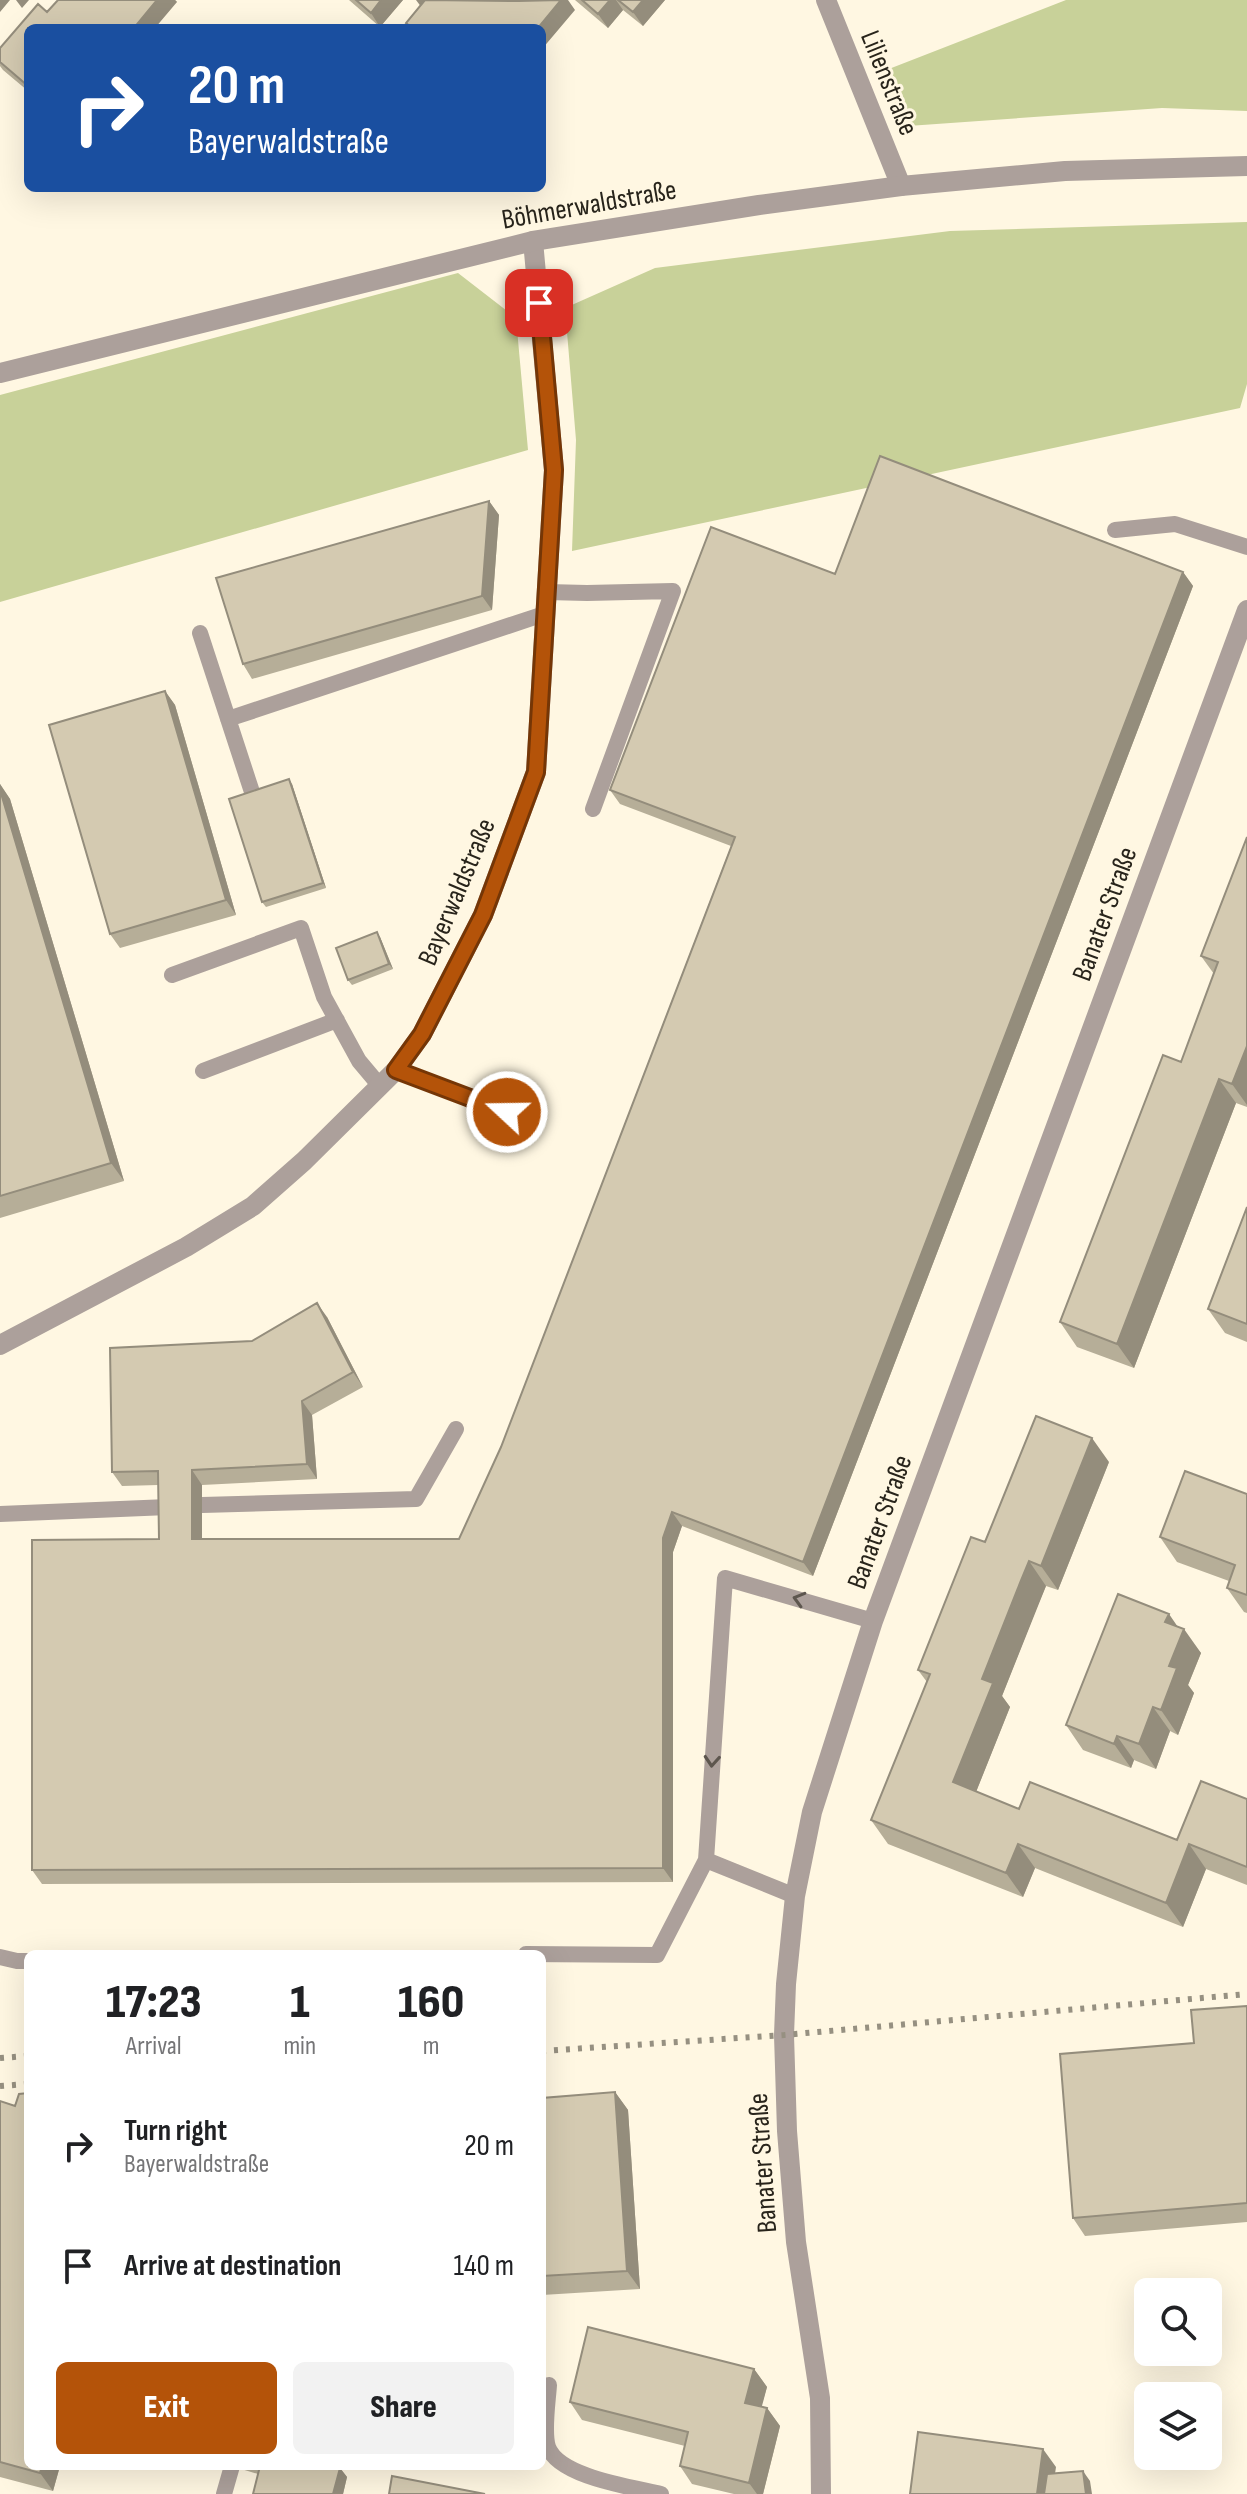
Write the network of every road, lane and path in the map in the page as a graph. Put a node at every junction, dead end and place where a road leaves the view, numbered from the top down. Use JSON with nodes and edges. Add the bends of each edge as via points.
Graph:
{"nodes":[{"id":1,"x":826,"y":0,"type":"edge"},
{"id":2,"x":1247,"y":166,"type":"edge"},
{"id":3,"x":901,"y":186,"type":"junction"},
{"id":4,"x":533,"y":241,"type":"junction"},
{"id":5,"x":0,"y":373,"type":"edge"},
{"id":6,"x":1115,"y":530,"type":"dead end"},
{"id":7,"x":1247,"y":547,"type":"edge"},
{"id":8,"x":547,"y":592,"type":"junction"},
{"id":9,"x":1247,"y":610,"type":"edge"},
{"id":10,"x":544,"y":614,"type":"junction"},
{"id":11,"x":200,"y":633,"type":"dead end"},
{"id":12,"x":228,"y":719,"type":"junction"},
{"id":13,"x":252,"y":792,"type":"edge"},
{"id":14,"x":593,"y":809,"type":"dead end"},
{"id":15,"x":172,"y":975,"type":"dead end"},
{"id":16,"x":337,"y":1020,"type":"junction"},
{"id":17,"x":396,"y":1070,"type":"junction"},
{"id":18,"x":203,"y":1071,"type":"dead end"},
{"id":19,"x":380,"y":1086,"type":"junction"},
{"id":20,"x":507,"y":1112,"type":"dead end"},
{"id":21,"x":0,"y":1345,"type":"edge"},
{"id":22,"x":456,"y":1429,"type":"dead end"},
{"id":23,"x":202,"y":1505,"type":"dead end"},
{"id":24,"x":168,"y":1507,"type":"edge"},
{"id":25,"x":0,"y":1514,"type":"edge"},
{"id":26,"x":873,"y":1621,"type":"junction"},
{"id":27,"x":706,"y":1860,"type":"junction"},
{"id":28,"x":795,"y":1896,"type":"junction"},
{"id":29,"x":546,"y":1954,"type":"edge"},
{"id":30,"x":0,"y":1957,"type":"edge"},
{"id":31,"x":24,"y":1961,"type":"edge"},
{"id":32,"x":549,"y":2385,"type":"dead end"},
{"id":33,"x":231,"y":2470,"type":"edge"},
{"id":34,"x":224,"y":2494,"type":"edge"},
{"id":35,"x":661,"y":2494,"type":"edge"},
{"id":36,"x":821,"y":2494,"type":"edge"}],
"edges":[{"from":1,"to":3,"type":"street","name":"Lilienstraße"},
{"from":2,"to":3,"type":"street","name":"Böhmerwaldstraße","via":[[1065,171]]},
{"from":3,"to":4,"type":"street","name":"Böhmerwaldstraße"},
{"from":4,"to":5,"type":"street","name":"Böhmerwaldstraße"},
{"from":4,"to":8,"type":"street","name":"Bayerwaldstraße","via":[[554,470]]},
{"from":6,"to":7,"type":"lane","via":[[1175,524]]},
{"from":8,"to":10,"type":"street","name":"Bayerwaldstraße"},
{"from":8,"to":14,"type":"lane","via":[[673,591]]},
{"from":9,"to":26,"type":"street","name":"Banater Straße"},
{"from":10,"to":12,"type":"lane"},
{"from":10,"to":17,"type":"street","name":"Bayerwaldstraße","via":[[536,772],[483,915],[422,1034]]},
{"from":11,"to":12,"type":"lane"},
{"from":12,"to":13,"type":"lane"},
{"from":15,"to":16,"type":"lane","via":[[301,928]]},
{"from":16,"to":18,"type":"lane"},
{"from":16,"to":19,"type":"lane"},
{"from":17,"to":19,"type":"street","name":"Bayerwaldstraße"},
{"from":17,"to":20,"type":"lane"},
{"from":19,"to":21,"type":"street","name":"Bayerwaldstraße","via":[[253,1206],[174,1254]]},
{"from":22,"to":23,"type":"lane","via":[[416,1499]]},
{"from":24,"to":25,"type":"lane"},
{"from":26,"to":27,"type":"lane","one_way":true,"via":[[725,1578]]},
{"from":26,"to":28,"type":"street","name":"Banater Straße","via":[[812,1812]]},
{"from":27,"to":28,"type":"lane"},
{"from":27,"to":29,"type":"lane","via":[[657,1955]]},
{"from":28,"to":36,"type":"street","name":"Banater Straße","via":[[784,2035],[787,2131],[796,2242],[820,2398]]},
{"from":30,"to":31,"type":"lane"},
{"from":32,"to":35,"type":"lane","via":[[547,2444],[552,2456],[573,2471]]},
{"from":33,"to":34,"type":"lane"}]}
